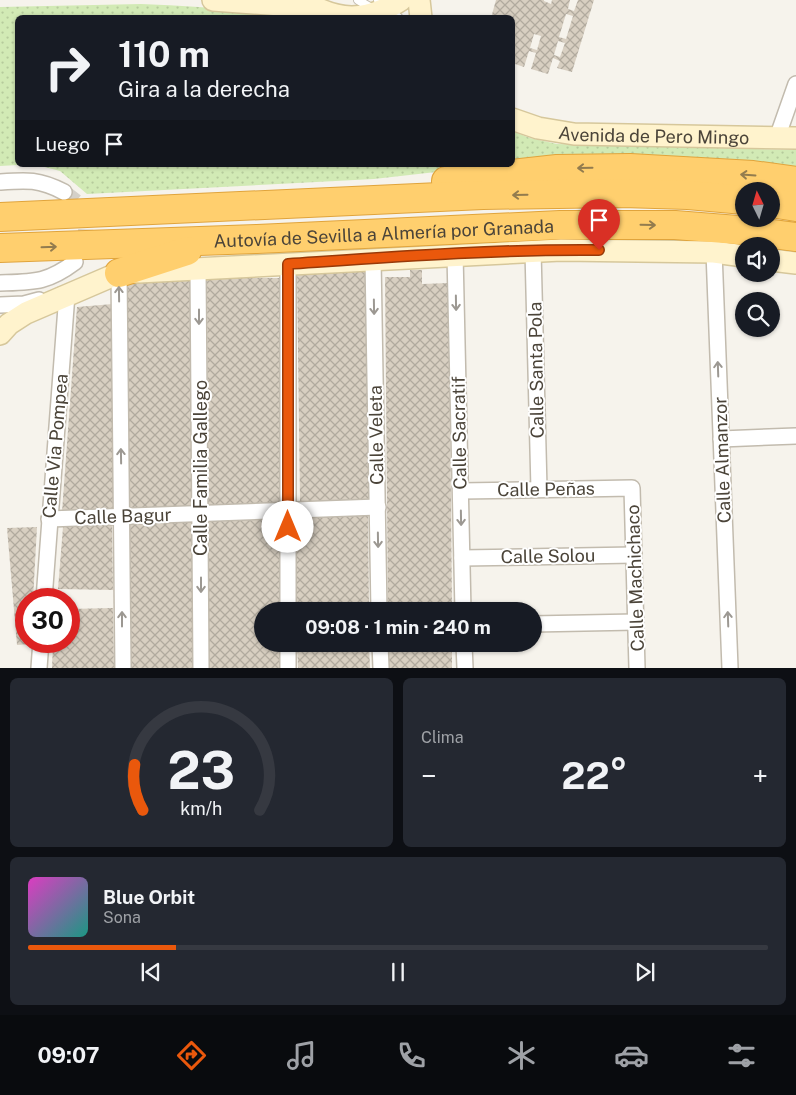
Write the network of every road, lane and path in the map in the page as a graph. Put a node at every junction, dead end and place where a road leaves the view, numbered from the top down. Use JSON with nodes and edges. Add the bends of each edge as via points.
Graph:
{"nodes":[{"id":1,"x":213,"y":0,"type":"edge"},
{"id":2,"x":358,"y":0,"type":"edge"},
{"id":3,"x":419,"y":0,"type":"edge"},
{"id":4,"x":310,"y":5,"type":"edge"},
{"id":5,"x":388,"y":9,"type":"edge"},
{"id":6,"x":339,"y":15,"type":"edge"},
{"id":7,"x":363,"y":15,"type":"edge"},
{"id":8,"x":421,"y":15,"type":"edge"},
{"id":9,"x":796,"y":84,"type":"edge"},
{"id":10,"x":515,"y":121,"type":"edge"},
{"id":11,"x":786,"y":138,"type":"edge"},
{"id":12,"x":796,"y":181,"type":"edge"},
{"id":13,"x":0,"y":182,"type":"edge"},
{"id":14,"x":64,"y":192,"type":"tunnel mouth"},
{"id":15,"x":735,"y":199,"type":"edge"},
{"id":16,"x":780,"y":204,"type":"edge"},
{"id":17,"x":254,"y":206,"type":"junction"},
{"id":18,"x":796,"y":207,"type":"edge"},
{"id":19,"x":0,"y":217,"type":"edge"},
{"id":20,"x":796,"y":237,"type":"edge"},
{"id":21,"x":217,"y":241,"type":"junction"},
{"id":22,"x":0,"y":248,"type":"edge"},
{"id":23,"x":533,"y":251,"type":"junction"},
{"id":24,"x":714,"y":252,"type":"junction"},
{"id":25,"x":455,"y":254,"type":"junction"},
{"id":26,"x":735,"y":255,"type":"edge"},
{"id":27,"x":373,"y":259,"type":"junction"},
{"id":28,"x":780,"y":261,"type":"edge"},
{"id":29,"x":76,"y":262,"type":"dead end"},
{"id":30,"x":796,"y":263,"type":"edge"},
{"id":31,"x":288,"y":264,"type":"junction"},
{"id":32,"x":198,"y":268,"type":"junction"},
{"id":33,"x":119,"y":273,"type":"junction"},
{"id":34,"x":0,"y":283,"type":"edge"},
{"id":35,"x":67,"y":294,"type":"junction"},
{"id":36,"x":0,"y":305,"type":"edge"},
{"id":37,"x":0,"y":334,"type":"edge"},
{"id":38,"x":796,"y":436,"type":"edge"},
{"id":39,"x":721,"y":440,"type":"junction"},
{"id":40,"x":632,"y":488,"type":"joint"},
{"id":41,"x":539,"y":489,"type":"junction"},
{"id":42,"x":461,"y":491,"type":"junction"},
{"id":43,"x":378,"y":507,"type":"junction"},
{"id":44,"x":288,"y":510,"type":"junction"},
{"id":45,"x":200,"y":514,"type":"junction"},
{"id":46,"x":122,"y":516,"type":"junction"},
{"id":47,"x":49,"y":519,"type":"junction"},
{"id":48,"x":634,"y":555,"type":"junction"},
{"id":49,"x":462,"y":558,"type":"junction"},
{"id":50,"x":45,"y":588,"type":"edge"},
{"id":51,"x":288,"y":602,"type":"edge"},
{"id":52,"x":380,"y":602,"type":"edge"},
{"id":53,"x":463,"y":602,"type":"edge"},
{"id":54,"x":636,"y":622,"type":"junction"},
{"id":55,"x":542,"y":624,"type":"edge"},
{"id":56,"x":288,"y":652,"type":"edge"},
{"id":57,"x":380,"y":652,"type":"edge"},
{"id":58,"x":464,"y":652,"type":"edge"},
{"id":59,"x":40,"y":653,"type":"edge"},
{"id":60,"x":39,"y":668,"type":"edge"},
{"id":61,"x":123,"y":668,"type":"edge"},
{"id":62,"x":202,"y":668,"type":"edge"},
{"id":63,"x":288,"y":668,"type":"edge"},
{"id":64,"x":380,"y":668,"type":"edge"},
{"id":65,"x":465,"y":668,"type":"edge"},
{"id":66,"x":637,"y":668,"type":"edge"},
{"id":67,"x":730,"y":668,"type":"edge"}],
"edges":[{"from":1,"to":4,"type":"street"},
{"from":2,"to":5,"type":"lane"},
{"from":3,"to":8,"type":"street"},
{"from":4,"to":6,"type":"street"},
{"from":5,"to":7,"type":"street"},
{"from":9,"to":11,"type":"street"},
{"from":10,"to":11,"type":"street","name":"Avenida de Pero Mingo","via":[[574,134]]},
{"from":12,"to":17,"type":"highway","one_way":true,"via":[[753,175],[630,168],[557,169]]},
{"from":13,"to":14,"type":"street","via":[[32,180]]},
{"from":15,"to":17,"type":"highway","name":"Autovía de Sevilla a Almería por Granada","one_way":true,"via":[[623,193],[483,195]]},
{"from":16,"to":18,"type":"highway"},
{"from":17,"to":19,"type":"highway","name":"Autovía de Sevilla a Almería por Granada"},
{"from":21,"to":20,"type":"highway","name":"Autovía de Sevilla a Almería por Granada","one_way":true,"via":[[560,225],[675,225]]},
{"from":22,"to":21,"type":"highway","name":"Autovía de Sevilla a Almería por Granada","one_way":true},
{"from":21,"to":33,"type":"highway"},
{"from":23,"to":24,"type":"street"},
{"from":23,"to":25,"type":"street"},
{"from":23,"to":41,"type":"street","name":"Calle Santa Pola"},
{"from":24,"to":26,"type":"street"},
{"from":39,"to":24,"type":"street","name":"Calle Almanzor","one_way":true},
{"from":25,"to":27,"type":"street"},
{"from":25,"to":42,"type":"street","name":"Calle Sacratif","one_way":true},
{"from":27,"to":31,"type":"street"},
{"from":27,"to":43,"type":"street","name":"Calle Veleta","one_way":true},
{"from":28,"to":30,"type":"street"},
{"from":29,"to":34,"type":"street","via":[[60,274],[45,279]]},
{"from":31,"to":32,"type":"street"},
{"from":31,"to":44,"type":"street"},
{"from":32,"to":33,"type":"street"},
{"from":32,"to":45,"type":"street","name":"Calle Familia Gallego","one_way":true},
{"from":33,"to":35,"type":"street"},
{"from":46,"to":33,"type":"street","one_way":true},
{"from":35,"to":36,"type":"street","via":[[24,304]]},
{"from":35,"to":37,"type":"street","via":[[26,313]]},
{"from":35,"to":47,"type":"street","name":"Calle Via Pompea"},
{"from":38,"to":39,"type":"street"},
{"from":67,"to":39,"type":"street","name":"Calle Almanzor","one_way":true},
{"from":40,"to":41,"type":"street","name":"Calle Peñas"},
{"from":40,"to":48,"type":"street","name":"Calle Machichaco"},
{"from":41,"to":42,"type":"street","name":"Calle Peñas"},
{"from":42,"to":49,"type":"street","name":"Calle Sacratif","one_way":true},
{"from":43,"to":44,"type":"street","name":"Calle Bagur"},
{"from":43,"to":52,"type":"street","name":"Calle Veleta","one_way":true},
{"from":44,"to":45,"type":"street","name":"Calle Bagur"},
{"from":44,"to":51,"type":"street"},
{"from":45,"to":46,"type":"street","name":"Calle Bagur"},
{"from":45,"to":62,"type":"street","name":"Calle Familia Gallego","one_way":true},
{"from":46,"to":47,"type":"street","name":"Calle Bagur"},
{"from":61,"to":46,"type":"street","one_way":true},
{"from":47,"to":50,"type":"street","name":"Calle Via Pompea"},
{"from":48,"to":49,"type":"street","name":"Calle Solou"},
{"from":48,"to":54,"type":"street","name":"Calle Machichaco"},
{"from":49,"to":53,"type":"street","name":"Calle Sacratif"},
{"from":54,"to":55,"type":"street"},
{"from":54,"to":66,"type":"street","name":"Calle Machichaco"},
{"from":56,"to":63,"type":"street"},
{"from":57,"to":64,"type":"street"},
{"from":58,"to":65,"type":"street"},
{"from":59,"to":60,"type":"street"}]}
